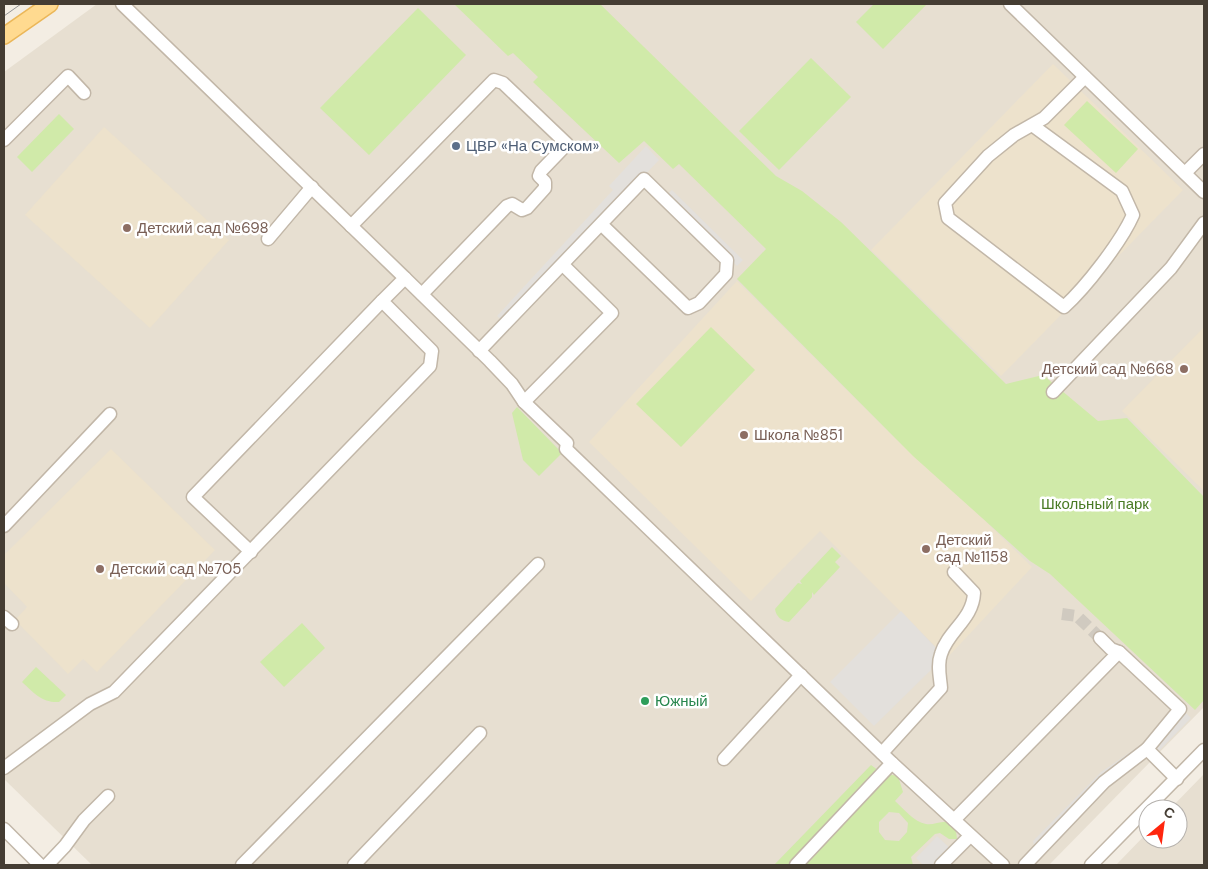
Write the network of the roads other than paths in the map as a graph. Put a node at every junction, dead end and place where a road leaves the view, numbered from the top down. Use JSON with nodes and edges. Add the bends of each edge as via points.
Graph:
{"nodes":[{"id":1,"x":50,"y":4,"type":"edge"},
{"id":2,"x":122,"y":4,"type":"edge"},
{"id":3,"x":1010,"y":4,"type":"edge"},
{"id":4,"x":4,"y":36,"type":"edge"},
{"id":5,"x":1086,"y":77,"type":"junction"},
{"id":6,"x":84,"y":93,"type":"dead end"},
{"id":7,"x":1032,"y":125,"type":"junction"},
{"id":8,"x":4,"y":140,"type":"edge"},
{"id":9,"x":1204,"y":154,"type":"edge"},
{"id":10,"x":1184,"y":173,"type":"junction"},
{"id":11,"x":312,"y":187,"type":"junction"},
{"id":12,"x":1204,"y":192,"type":"edge"},
{"id":13,"x":1204,"y":223,"type":"edge"},
{"id":14,"x":601,"y":224,"type":"junction"},
{"id":15,"x":351,"y":226,"type":"junction"},
{"id":16,"x":268,"y":238,"type":"dead end"},
{"id":17,"x":563,"y":265,"type":"junction"},
{"id":18,"x":404,"y":278,"type":"junction"},
{"id":19,"x":422,"y":294,"type":"junction"},
{"id":20,"x":382,"y":300,"type":"junction"},
{"id":21,"x":479,"y":351,"type":"junction"},
{"id":22,"x":1053,"y":392,"type":"dead end"},
{"id":23,"x":524,"y":402,"type":"junction"},
{"id":24,"x":110,"y":414,"type":"dead end"},
{"id":25,"x":4,"y":526,"type":"edge"},
{"id":26,"x":251,"y":552,"type":"junction"},
{"id":27,"x":538,"y":564,"type":"dead end"},
{"id":28,"x":954,"y":572,"type":"dead end"},
{"id":29,"x":1100,"y":638,"type":"tunnel mouth"},
{"id":30,"x":1119,"y":652,"type":"junction"},
{"id":31,"x":801,"y":675,"type":"junction"},
{"id":32,"x":480,"y":733,"type":"dead end"},
{"id":33,"x":1147,"y":749,"type":"junction"},
{"id":34,"x":1204,"y":750,"type":"edge"},
{"id":35,"x":882,"y":752,"type":"junction"},
{"id":36,"x":724,"y":759,"type":"dead end"},
{"id":37,"x":892,"y":763,"type":"junction"},
{"id":38,"x":4,"y":768,"type":"edge"},
{"id":39,"x":1176,"y":779,"type":"junction"},
{"id":40,"x":108,"y":796,"type":"dead end"},
{"id":41,"x":954,"y":820,"type":"junction"},
{"id":42,"x":4,"y":829,"type":"edge"},
{"id":43,"x":970,"y":836,"type":"junction"},
{"id":44,"x":40,"y":865,"type":"edge"},
{"id":45,"x":47,"y":865,"type":"edge"},
{"id":46,"x":242,"y":865,"type":"edge"},
{"id":47,"x":354,"y":865,"type":"edge"},
{"id":48,"x":796,"y":865,"type":"edge"},
{"id":49,"x":941,"y":865,"type":"edge"},
{"id":50,"x":1003,"y":865,"type":"edge"},
{"id":51,"x":1026,"y":865,"type":"edge"},
{"id":52,"x":1092,"y":865,"type":"edge"}],
"edges":[{"from":1,"to":4,"type":"main road"},
{"from":2,"to":11,"type":"street"},
{"from":3,"to":5,"type":"street"},
{"from":5,"to":7,"type":"street","via":[[1044,118]]},
{"from":5,"to":10,"type":"street"},
{"from":6,"to":8,"type":"street","via":[[68,76]]},
{"from":7,"to":7,"type":"street","via":[[1122,191],[1132,215],[1121,235],[1064,307],[948,218],[945,203],[988,156]]},
{"from":9,"to":10,"type":"street"},
{"from":10,"to":12,"type":"street"},
{"from":11,"to":15,"type":"street"},
{"from":11,"to":16,"type":"street"},
{"from":13,"to":22,"type":"street","via":[[1171,268]]},
{"from":14,"to":14,"type":"street","via":[[644,179],[727,260],[726,274],[699,303],[688,308]]},
{"from":14,"to":17,"type":"street"},
{"from":15,"to":18,"type":"street"},
{"from":15,"to":19,"type":"street","via":[[491,81],[503,83],[560,137],[567,144],[539,174],[545,182],[543,191],[525,210],[512,204],[507,206]]},
{"from":17,"to":21,"type":"street"},
{"from":17,"to":23,"type":"street","via":[[612,313]]},
{"from":18,"to":19,"type":"street"},
{"from":18,"to":20,"type":"street"},
{"from":19,"to":21,"type":"street"},
{"from":20,"to":26,"type":"street","via":[[432,351],[430,366]]},
{"from":20,"to":26,"type":"street","via":[[193,497]]},
{"from":21,"to":23,"type":"street","via":[[512,384]]},
{"from":23,"to":31,"type":"street","via":[[567,443],[566,449]]},
{"from":24,"to":25,"type":"street"},
{"from":26,"to":38,"type":"street","via":[[114,692],[90,704]]},
{"from":27,"to":46,"type":"street"},
{"from":28,"to":35,"type":"street","via":[[974,593],[973,605],[941,652],[938,668],[941,688]]},
{"from":29,"to":30,"type":"street"},
{"from":30,"to":33,"type":"street","via":[[1180,709]]},
{"from":30,"to":41,"type":"street"},
{"from":31,"to":35,"type":"street"},
{"from":31,"to":36,"type":"street"},
{"from":32,"to":47,"type":"street"},
{"from":33,"to":39,"type":"street"},
{"from":33,"to":51,"type":"street","via":[[1104,782]]},
{"from":34,"to":39,"type":"street"},
{"from":35,"to":37,"type":"street"},
{"from":37,"to":41,"type":"street"},
{"from":37,"to":48,"type":"street"},
{"from":39,"to":52,"type":"street"},
{"from":40,"to":45,"type":"street"},
{"from":41,"to":43,"type":"street"},
{"from":42,"to":44,"type":"street"},
{"from":43,"to":49,"type":"street"},
{"from":43,"to":50,"type":"street"}]}
